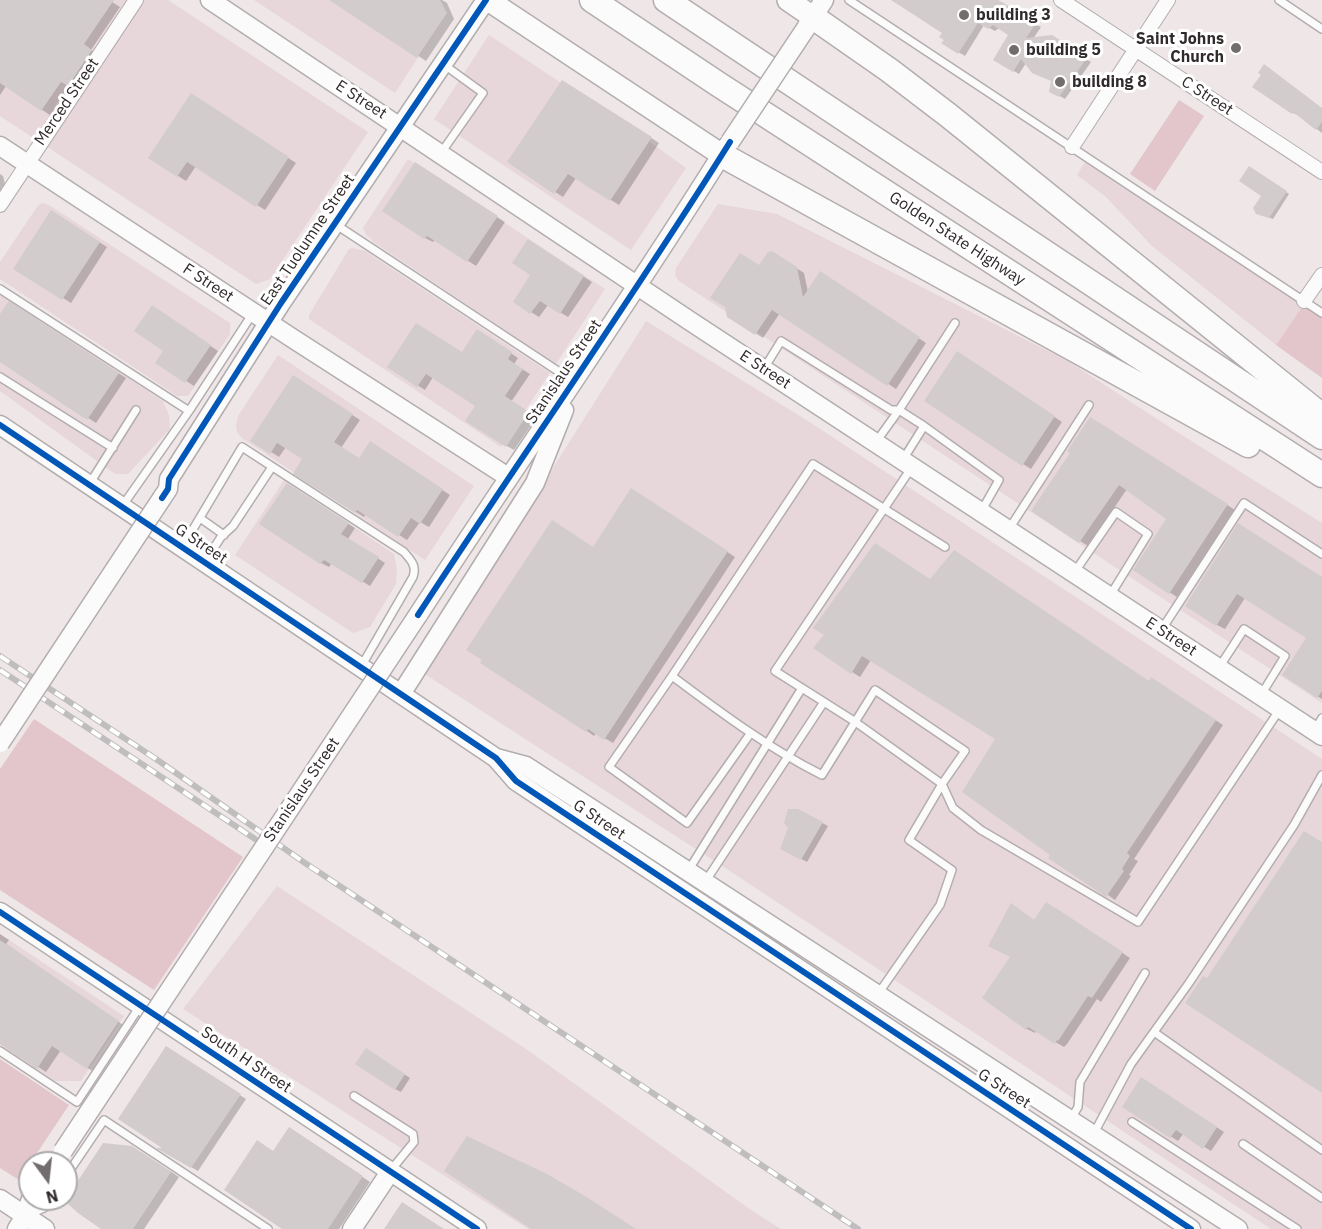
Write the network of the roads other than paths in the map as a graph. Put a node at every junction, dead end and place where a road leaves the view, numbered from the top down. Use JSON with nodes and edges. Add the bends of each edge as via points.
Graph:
{"nodes":[{"id":1,"x":136,"y":0,"type":"edge"},
{"id":2,"x":210,"y":0,"type":"edge"},
{"id":3,"x":487,"y":0,"type":"edge"},
{"id":4,"x":575,"y":0,"type":"edge"},
{"id":5,"x":592,"y":0,"type":"edge"},
{"id":6,"x":666,"y":0,"type":"edge"},
{"id":7,"x":677,"y":0,"type":"edge"},
{"id":8,"x":788,"y":0,"type":"edge"},
{"id":9,"x":849,"y":0,"type":"edge"},
{"id":10,"x":1061,"y":0,"type":"edge"},
{"id":11,"x":1168,"y":0,"type":"edge"},
{"id":12,"x":1279,"y":0,"type":"edge"},
{"id":13,"x":814,"y":15,"type":"edge"},
{"id":14,"x":1322,"y":29,"type":"edge"},
{"id":15,"x":731,"y":43,"type":"junction"},
{"id":16,"x":1136,"y":49,"type":"junction"},
{"id":17,"x":443,"y":64,"type":"junction"},
{"id":18,"x":718,"y":84,"type":"junction"},
{"id":19,"x":401,"y":126,"type":"junction"},
{"id":20,"x":0,"y":146,"type":"edge"},
{"id":21,"x":1072,"y":147,"type":"junction"},
{"id":22,"x":726,"y":148,"type":"junction"},
{"id":23,"x":441,"y":153,"type":"junction"},
{"id":24,"x":26,"y":164,"type":"junction"},
{"id":25,"x":1322,"y":172,"type":"edge"},
{"id":26,"x":0,"y":205,"type":"edge"},
{"id":27,"x":335,"y":224,"type":"junction"},
{"id":28,"x":1322,"y":275,"type":"edge"},
{"id":29,"x":639,"y":286,"type":"junction"},
{"id":30,"x":0,"y":289,"type":"edge"},
{"id":31,"x":1304,"y":301,"type":"junction"},
{"id":32,"x":253,"y":313,"type":"junction"},
{"id":33,"x":1322,"y":313,"type":"edge"},
{"id":34,"x":269,"y":323,"type":"junction"},
{"id":35,"x":955,"y":323,"type":"dead end"},
{"id":36,"x":764,"y":369,"type":"junction"},
{"id":37,"x":0,"y":377,"type":"edge"},
{"id":38,"x":575,"y":382,"type":"junction"},
{"id":39,"x":1089,"y":405,"type":"dead end"},
{"id":40,"x":136,"y":410,"type":"dead end"},
{"id":41,"x":899,"y":410,"type":"junction"},
{"id":42,"x":189,"y":411,"type":"junction"},
{"id":43,"x":1322,"y":416,"type":"edge"},
{"id":44,"x":0,"y":425,"type":"edge"},
{"id":45,"x":924,"y":426,"type":"junction"},
{"id":46,"x":1322,"y":437,"type":"edge"},
{"id":47,"x":876,"y":443,"type":"junction"},
{"id":48,"x":112,"y":448,"type":"junction"},
{"id":49,"x":907,"y":464,"type":"junction"},
{"id":50,"x":272,"y":467,"type":"junction"},
{"id":51,"x":1322,"y":476,"type":"edge"},
{"id":52,"x":508,"y":477,"type":"junction"},
{"id":53,"x":89,"y":485,"type":"junction"},
{"id":54,"x":1322,"y":487,"type":"edge"},
{"id":55,"x":158,"y":495,"type":"junction"},
{"id":56,"x":122,"y":507,"type":"junction"},
{"id":57,"x":884,"y":510,"type":"junction"},
{"id":58,"x":981,"y":512,"type":"junction"},
{"id":59,"x":200,"y":518,"type":"junction"},
{"id":60,"x":1008,"y":531,"type":"junction"},
{"id":61,"x":224,"y":535,"type":"junction"},
{"id":62,"x":945,"y":547,"type":"dead end"},
{"id":63,"x":183,"y":548,"type":"junction"},
{"id":64,"x":1322,"y":555,"type":"edge"},
{"id":65,"x":204,"y":562,"type":"junction"},
{"id":66,"x":1074,"y":573,"type":"junction"},
{"id":67,"x":1109,"y":597,"type":"junction"},
{"id":68,"x":1161,"y":631,"type":"junction"},
{"id":69,"x":361,"y":667,"type":"junction"},
{"id":70,"x":1219,"y":669,"type":"junction"},
{"id":71,"x":672,"y":676,"type":"junction"},
{"id":72,"x":802,"y":688,"type":"junction"},
{"id":73,"x":401,"y":694,"type":"junction"},
{"id":74,"x":1260,"y":696,"type":"junction"},
{"id":75,"x":824,"y":702,"type":"junction"},
{"id":76,"x":1280,"y":709,"type":"junction"},
{"id":77,"x":854,"y":721,"type":"junction"},
{"id":78,"x":0,"y":723,"type":"edge"},
{"id":79,"x":1319,"y":729,"type":"edge"},
{"id":80,"x":750,"y":734,"type":"junction"},
{"id":81,"x":0,"y":743,"type":"edge"},
{"id":82,"x":767,"y":744,"type":"junction"},
{"id":83,"x":496,"y":758,"type":"junction"},
{"id":84,"x":789,"y":758,"type":"junction"},
{"id":85,"x":1322,"y":775,"type":"edge"},
{"id":86,"x":942,"y":784,"type":"junction"},
{"id":87,"x":688,"y":871,"type":"junction"},
{"id":88,"x":705,"y":882,"type":"junction"},
{"id":89,"x":0,"y":912,"type":"edge"},
{"id":90,"x":1145,"y":973,"type":"dead end"},
{"id":91,"x":878,"y":994,"type":"junction"},
{"id":92,"x":140,"y":1006,"type":"junction"},
{"id":93,"x":1154,"y":1032,"type":"junction"},
{"id":94,"x":0,"y":1051,"type":"edge"},
{"id":95,"x":354,"y":1096,"type":"dead end"},
{"id":96,"x":1070,"y":1120,"type":"junction"},
{"id":97,"x":1132,"y":1122,"type":"dead end"},
{"id":98,"x":1093,"y":1135,"type":"junction"},
{"id":99,"x":1244,"y":1144,"type":"dead end"},
{"id":100,"x":1322,"y":1150,"type":"edge"},
{"id":101,"x":63,"y":1151,"type":"edge"},
{"id":102,"x":78,"y":1158,"type":"edge"},
{"id":103,"x":390,"y":1172,"type":"junction"},
{"id":104,"x":1322,"y":1198,"type":"edge"},
{"id":105,"x":0,"y":1199,"type":"edge"},
{"id":106,"x":24,"y":1215,"type":"edge"},
{"id":107,"x":45,"y":1229,"type":"edge"},
{"id":108,"x":268,"y":1229,"type":"edge"},
{"id":109,"x":352,"y":1229,"type":"edge"},
{"id":110,"x":477,"y":1229,"type":"edge"},
{"id":111,"x":1191,"y":1229,"type":"edge"},
{"id":112,"x":1238,"y":1229,"type":"edge"},
{"id":113,"x":1297,"y":1229,"type":"edge"}],
"edges":[{"from":1,"to":24,"type":"street","name":"Merced Street"},
{"from":2,"to":19,"type":"street","name":"E Street"},
{"from":3,"to":17,"type":"street","name":"East Tuolumne Street"},
{"from":3,"to":22,"type":"main road"},
{"from":4,"to":18,"type":"highway"},
{"from":5,"to":18,"type":"highway","name":"Golden State Highway"},
{"from":6,"to":15,"type":"highway"},
{"from":7,"to":15,"type":"highway"},
{"from":8,"to":13,"type":"main road"},
{"from":9,"to":21,"type":"lane"},
{"from":10,"to":16,"type":"street","name":"C Street"},
{"from":11,"to":16,"type":"street"},
{"from":12,"to":14,"type":"lane"},
{"from":13,"to":22,"type":"street","name":"Stanislaus Street","bridge":true},
{"from":13,"to":43,"type":"highway","via":[[957,122]]},
{"from":15,"to":46,"type":"highway"},
{"from":16,"to":21,"type":"street"},
{"from":16,"to":25,"type":"street","name":"C Street"},
{"from":17,"to":19,"type":"street","name":"East Tuolumne Street"},
{"from":17,"to":23,"type":"lane","via":[[483,93]]},
{"from":18,"to":51,"type":"highway","name":"Golden State Highway"},
{"from":19,"to":23,"type":"street","name":"E Street"},
{"from":19,"to":27,"type":"street","name":"East Tuolumne Street"},
{"from":20,"to":24,"type":"street","name":"F Street"},
{"from":21,"to":31,"type":"lane"},
{"from":22,"to":29,"type":"street","name":"Stanislaus Street"},
{"from":22,"to":54,"type":"highway","via":[[874,240]]},
{"from":23,"to":29,"type":"street","name":"E Street"},
{"from":24,"to":26,"type":"street","name":"Merced Street"},
{"from":24,"to":32,"type":"street","name":"F Street"},
{"from":27,"to":34,"type":"street","name":"East Tuolumne Street"},
{"from":27,"to":38,"type":"lane"},
{"from":28,"to":31,"type":"street"},
{"from":29,"to":36,"type":"street","name":"E Street"},
{"from":29,"to":38,"type":"street","name":"Stanislaus Street"},
{"from":30,"to":42,"type":"lane"},
{"from":31,"to":33,"type":"lane"},
{"from":32,"to":34,"type":"street","name":"F Street"},
{"from":32,"to":42,"type":"lane"},
{"from":34,"to":52,"type":"street","name":"F Street"},
{"from":34,"to":55,"type":"street","name":"East Tuolumne Street","via":[[169,479],[160,482]]},
{"from":35,"to":41,"type":"lane"},
{"from":36,"to":41,"type":"lane","via":[[781,341],[891,410]]},
{"from":36,"to":47,"type":"street","name":"E Street"},
{"from":37,"to":48,"type":"lane"},
{"from":38,"to":52,"type":"street","name":"Stanislaus Street"},
{"from":38,"to":73,"type":"street","via":[[535,483]]},
{"from":39,"to":60,"type":"lane"},
{"from":40,"to":48,"type":"lane"},
{"from":41,"to":45,"type":"lane"},
{"from":41,"to":47,"type":"lane"},
{"from":42,"to":56,"type":"lane"},
{"from":44,"to":53,"type":"street","name":"G Street"},
{"from":45,"to":49,"type":"lane"},
{"from":45,"to":58,"type":"lane","via":[[999,480]]},
{"from":47,"to":49,"type":"street","name":"E Street"},
{"from":48,"to":53,"type":"lane"},
{"from":49,"to":57,"type":"lane"},
{"from":49,"to":58,"type":"street","name":"E Street"},
{"from":50,"to":59,"type":"lane","via":[[242,447]]},
{"from":50,"to":61,"type":"lane"},
{"from":50,"to":69,"type":"lane","via":[[404,552],[413,562],[413,577]]},
{"from":52,"to":101,"type":"street","name":"Stanislaus Street","bridge":true},
{"from":53,"to":56,"type":"street","name":"G Street"},
{"from":55,"to":78,"type":"street","name":"East Tuolumne Street"},
{"from":55,"to":81,"type":"street","name":"East Tuolumne Street","bridge":true},
{"from":56,"to":63,"type":"street","name":"G Street"},
{"from":57,"to":62,"type":"lane"},
{"from":57,"to":71,"type":"lane","via":[[813,464]]},
{"from":57,"to":72,"type":"lane","via":[[775,670]]},
{"from":58,"to":60,"type":"street","name":"E Street"},
{"from":59,"to":61,"type":"lane"},
{"from":59,"to":63,"type":"lane"},
{"from":60,"to":66,"type":"street","name":"E Street"},
{"from":61,"to":65,"type":"lane"},
{"from":63,"to":65,"type":"street","name":"G Street"},
{"from":64,"to":68,"type":"lane","via":[[1244,503]]},
{"from":65,"to":69,"type":"street","name":"G Street"},
{"from":66,"to":67,"type":"street","name":"E Street"},
{"from":66,"to":67,"type":"lane","via":[[1116,512],[1148,534]]},
{"from":67,"to":68,"type":"street","name":"E Street"},
{"from":68,"to":70,"type":"street","name":"E Street"},
{"from":69,"to":73,"type":"street","name":"G Street"},
{"from":70,"to":74,"type":"street","name":"E Street"},
{"from":70,"to":74,"type":"lane","via":[[1244,629],[1285,656]]},
{"from":71,"to":80,"type":"lane"},
{"from":71,"to":80,"type":"lane","via":[[609,767],[687,823]]},
{"from":72,"to":75,"type":"lane"},
{"from":72,"to":82,"type":"lane"},
{"from":73,"to":83,"type":"street","name":"G Street"},
{"from":74,"to":76,"type":"street","name":"E Street"},
{"from":75,"to":77,"type":"lane"},
{"from":75,"to":84,"type":"lane"},
{"from":76,"to":79,"type":"street","name":"E Street"},
{"from":76,"to":86,"type":"lane","via":[[1138,922],[981,830],[953,808]]},
{"from":77,"to":84,"type":"lane","via":[[822,775]]},
{"from":77,"to":86,"type":"lane"},
{"from":77,"to":86,"type":"lane","via":[[874,690],[965,751]]},
{"from":80,"to":82,"type":"lane"},
{"from":82,"to":84,"type":"lane"},
{"from":82,"to":87,"type":"lane"},
{"from":83,"to":87,"type":"street","name":"G Street","via":[[526,766]]},
{"from":83,"to":111,"type":"street","name":"G Street","via":[[516,781]]},
{"from":84,"to":88,"type":"lane"},
{"from":85,"to":93,"type":"lane","via":[[1294,825]]},
{"from":86,"to":91,"type":"lane","via":[[909,840],[952,870],[940,905]]},
{"from":87,"to":88,"type":"street","name":"G Street"},
{"from":88,"to":91,"type":"street","name":"G Street"},
{"from":89,"to":92,"type":"street","name":"South H Street"},
{"from":90,"to":96,"type":"lane","via":[[1080,1082],[1078,1107]]},
{"from":91,"to":96,"type":"street","name":"G Street"},
{"from":92,"to":94,"type":"lane","via":[[76,1101]]},
{"from":92,"to":103,"type":"street","name":"South H Street"},
{"from":93,"to":98,"type":"lane","via":[[1131,1064]]},
{"from":93,"to":100,"type":"lane"},
{"from":95,"to":103,"type":"lane","via":[[413,1134],[414,1142]]},
{"from":96,"to":98,"type":"street","name":"G Street"},
{"from":97,"to":113,"type":"lane"},
{"from":98,"to":112,"type":"street","name":"G Street"},
{"from":99,"to":104,"type":"lane"},
{"from":102,"to":108,"type":"lane","via":[[104,1120]]},
{"from":103,"to":109,"type":"street"},
{"from":103,"to":110,"type":"street","name":"South H Street"},
{"from":105,"to":106,"type":"street"},
{"from":106,"to":107,"type":"street"}]}
